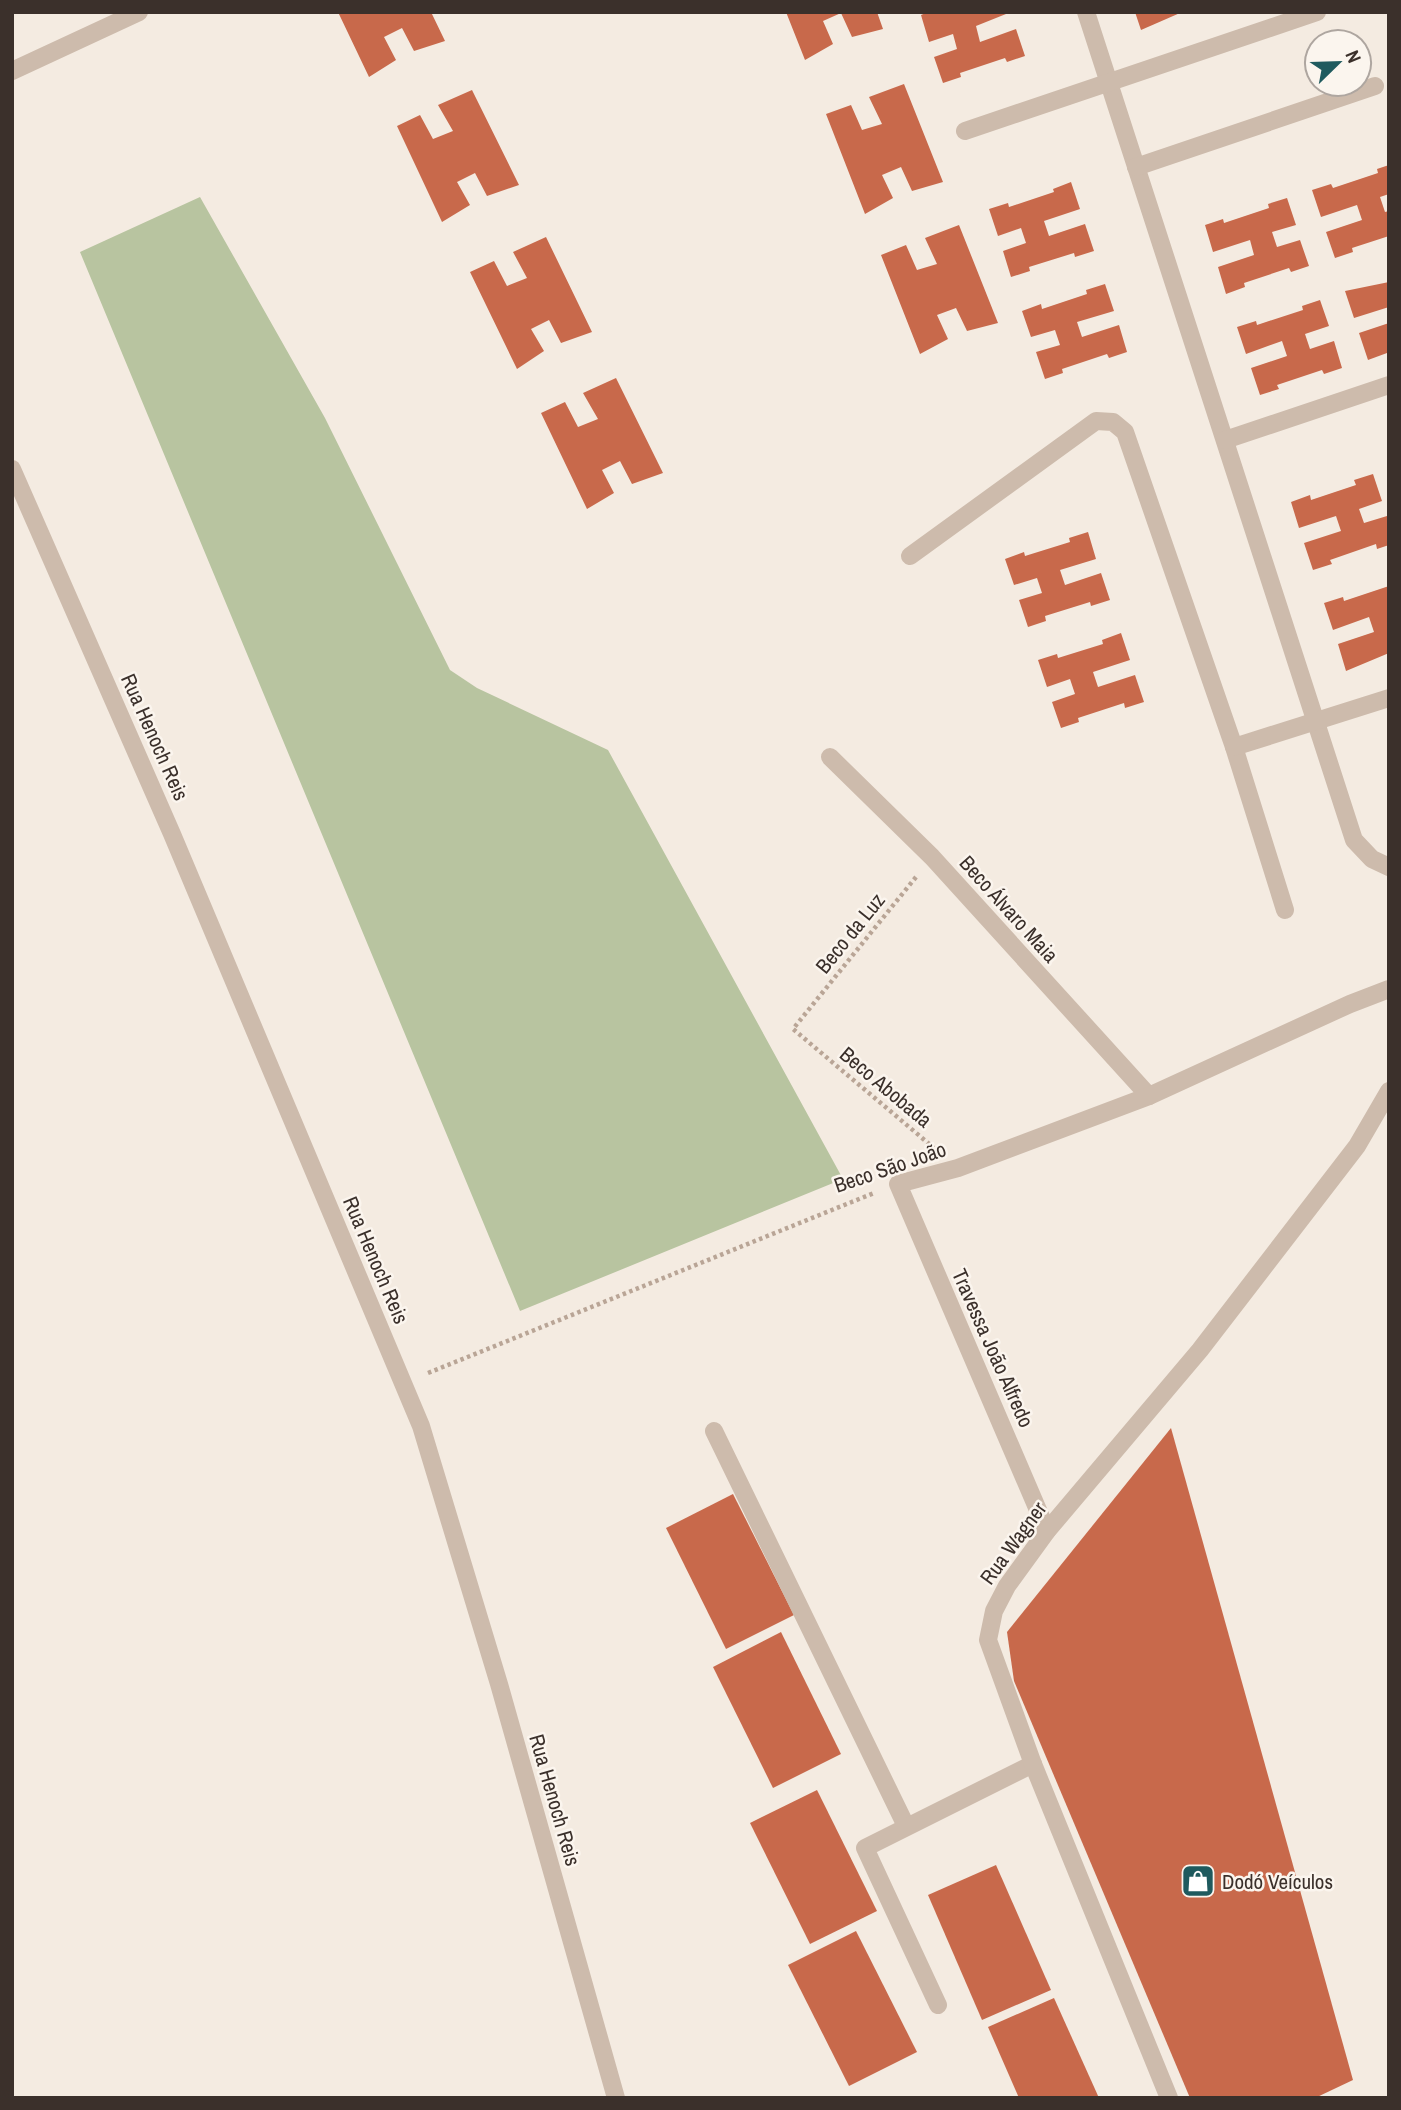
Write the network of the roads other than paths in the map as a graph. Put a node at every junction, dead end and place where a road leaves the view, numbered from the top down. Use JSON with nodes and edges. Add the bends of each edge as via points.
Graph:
{"nodes":[{"id":1,"x":139,"y":12,"type":"edge"},
{"id":2,"x":1086,"y":12,"type":"edge"},
{"id":3,"x":1317,"y":12,"type":"edge"},
{"id":4,"x":12,"y":71,"type":"edge"},
{"id":5,"x":1109,"y":82,"type":"junction"},
{"id":6,"x":1375,"y":86,"type":"dead end"},
{"id":7,"x":965,"y":131,"type":"dead end"},
{"id":8,"x":1136,"y":167,"type":"junction"},
{"id":9,"x":1389,"y":385,"type":"edge"},
{"id":10,"x":1224,"y":440,"type":"junction"},
{"id":11,"x":12,"y":469,"type":"edge"},
{"id":12,"x":910,"y":556,"type":"dead end"},
{"id":13,"x":1389,"y":698,"type":"edge"},
{"id":14,"x":1316,"y":721,"type":"junction"},
{"id":15,"x":1234,"y":747,"type":"junction"},
{"id":16,"x":831,"y":757,"type":"dead end"},
{"id":17,"x":1389,"y":867,"type":"edge"},
{"id":18,"x":1285,"y":910,"type":"dead end"},
{"id":19,"x":1389,"y":989,"type":"edge"},
{"id":20,"x":1389,"y":1091,"type":"edge"},
{"id":21,"x":1149,"y":1096,"type":"junction"},
{"id":22,"x":898,"y":1184,"type":"joint"},
{"id":23,"x":715,"y":1430,"type":"dead end"},
{"id":24,"x":1047,"y":1531,"type":"junction"},
{"id":25,"x":1033,"y":1764,"type":"junction"},
{"id":26,"x":906,"y":1826,"type":"junction"},
{"id":27,"x":938,"y":2005,"type":"dead end"},
{"id":28,"x":616,"y":2098,"type":"edge"},
{"id":29,"x":1169,"y":2098,"type":"edge"}],
"edges":[{"from":1,"to":4,"type":"street"},
{"from":2,"to":5,"type":"street"},
{"from":3,"to":5,"type":"street"},
{"from":5,"to":7,"type":"street"},
{"from":5,"to":8,"type":"street"},
{"from":6,"to":8,"type":"street"},
{"from":8,"to":10,"type":"street"},
{"from":9,"to":10,"type":"street"},
{"from":10,"to":14,"type":"street"},
{"from":11,"to":28,"type":"street","name":"Rua Henoch Reis","via":[[172,834],[421,1426]]},
{"from":12,"to":15,"type":"street","via":[[1096,421],[1113,422],[1125,432]]},
{"from":13,"to":14,"type":"street"},
{"from":14,"to":15,"type":"street"},
{"from":14,"to":17,"type":"street","via":[[1354,840],[1372,859]]},
{"from":15,"to":18,"type":"street"},
{"from":16,"to":21,"type":"street","name":"Beco Álvaro Maia","via":[[932,857]]},
{"from":19,"to":21,"type":"street","name":"Beco São João"},
{"from":20,"to":24,"type":"street","name":"Rua Wagner","via":[[1357,1146],[1200,1350]]},
{"from":21,"to":22,"type":"street","name":"Beco São João","via":[[958,1168]]},
{"from":22,"to":24,"type":"street","name":"Travessa João Alfredo"},
{"from":23,"to":26,"type":"street"},
{"from":24,"to":25,"type":"street","name":"Rua Wagner","via":[[1007,1586],[994,1611],[988,1640]]},
{"from":25,"to":26,"type":"street"},
{"from":25,"to":29,"type":"street","name":"Rua Wagner"},
{"from":26,"to":27,"type":"street","via":[[865,1848]]}]}
